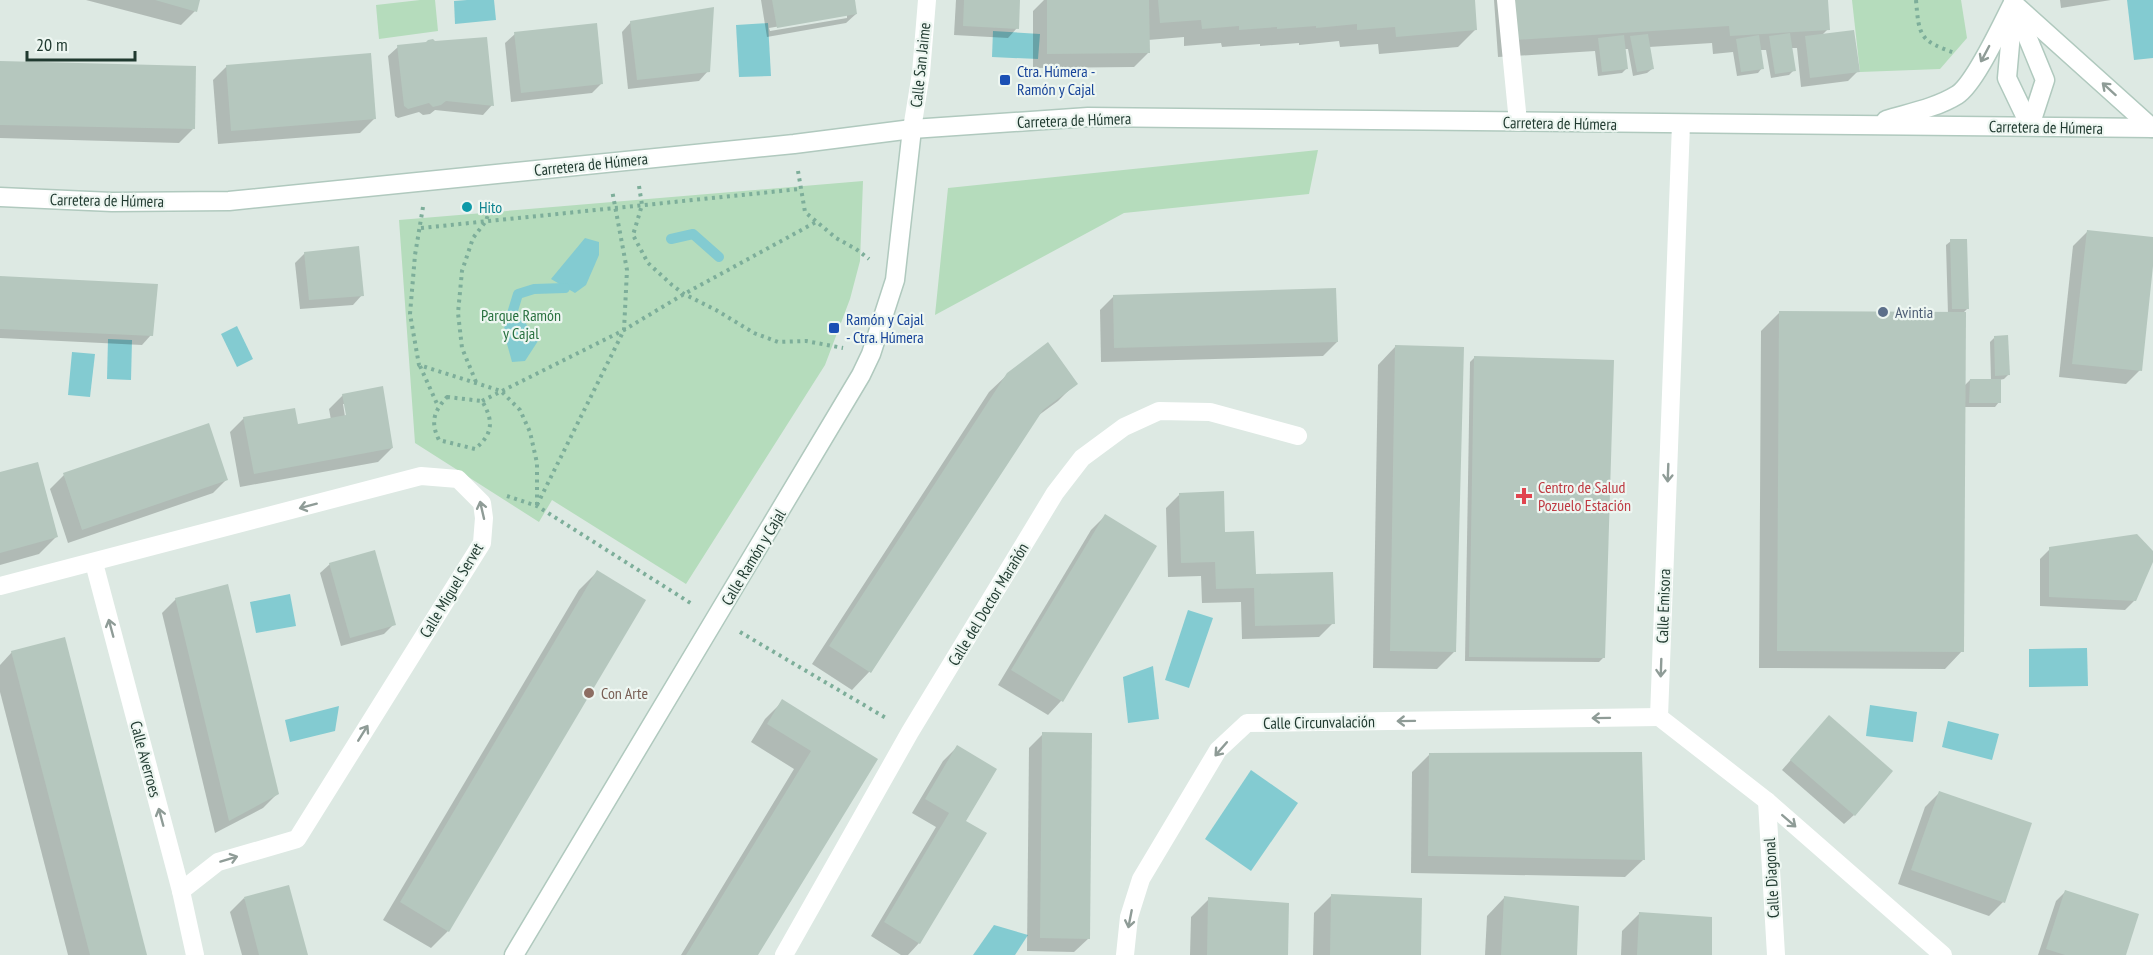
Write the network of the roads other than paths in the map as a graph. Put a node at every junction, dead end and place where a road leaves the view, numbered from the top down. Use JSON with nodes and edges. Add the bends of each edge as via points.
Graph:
{"nodes":[{"id":1,"x":927,"y":0,"type":"edge"},
{"id":2,"x":1506,"y":0,"type":"edge"},
{"id":3,"x":2013,"y":2,"type":"edge"},
{"id":4,"x":1518,"y":122,"type":"junction"},
{"id":5,"x":1682,"y":124,"type":"junction"},
{"id":6,"x":1866,"y":126,"type":"junction"},
{"id":7,"x":2030,"y":126,"type":"junction"},
{"id":8,"x":2152,"y":128,"type":"edge"},
{"id":9,"x":912,"y":129,"type":"junction"},
{"id":10,"x":0,"y":197,"type":"edge"},
{"id":11,"x":1298,"y":436,"type":"dead end"},
{"id":12,"x":94,"y":563,"type":"junction"},
{"id":13,"x":0,"y":586,"type":"edge"},
{"id":14,"x":1659,"y":717,"type":"junction"},
{"id":15,"x":1767,"y":801,"type":"junction"},
{"id":16,"x":181,"y":891,"type":"junction"},
{"id":17,"x":195,"y":955,"type":"edge"},
{"id":18,"x":514,"y":955,"type":"edge"},
{"id":19,"x":784,"y":955,"type":"edge"},
{"id":20,"x":1125,"y":955,"type":"edge"},
{"id":21,"x":1776,"y":955,"type":"edge"},
{"id":22,"x":1943,"y":955,"type":"edge"}],
"edges":[{"from":1,"to":9,"type":"street","name":"Calle San Jaime"},
{"from":2,"to":4,"type":"street"},
{"from":3,"to":6,"type":"street","one_way":true,"via":[[1972,78],[1959,94],[1941,104]]},
{"from":3,"to":7,"type":"street","via":[[2007,78]]},
{"from":3,"to":7,"type":"street","via":[[2045,80]]},
{"from":8,"to":3,"type":"street","one_way":true},
{"from":4,"to":5,"type":"street","name":"Carretera de Húmera"},
{"from":4,"to":9,"type":"street","name":"Carretera de Húmera","via":[[1088,117]]},
{"from":5,"to":6,"type":"street","name":"Carretera de Húmera"},
{"from":5,"to":14,"type":"street","name":"Calle Emisora","one_way":true},
{"from":6,"to":7,"type":"street","name":"Carretera de Húmera"},
{"from":7,"to":8,"type":"street","name":"Carretera de Húmera"},
{"from":9,"to":10,"type":"street","name":"Carretera de Húmera","via":[[229,201],[112,202]]},
{"from":9,"to":18,"type":"street","name":"Calle Ramón y Cajal","via":[[895,280],[861,375]]},
{"from":11,"to":19,"type":"street","name":"Calle del Doctor Marañón","via":[[1210,412],[1159,411],[1124,427],[1082,458],[1054,493],[910,732]]},
{"from":12,"to":13,"type":"street","name":"Calle Miguel Servet"},
{"from":16,"to":12,"type":"street","name":"Calle Averroes","one_way":true},
{"from":16,"to":12,"type":"street","name":"Calle Miguel Servet","one_way":true,"via":[[218,862],[297,839],[482,543],[482,503],[458,479],[422,476]]},
{"from":14,"to":15,"type":"street"},
{"from":14,"to":20,"type":"street","name":"Calle Circunvalación","one_way":true,"via":[[1247,723],[1218,750],[1141,879],[1129,917]]},
{"from":15,"to":21,"type":"street","name":"Calle Diagonal"},
{"from":15,"to":22,"type":"street","one_way":true},
{"from":16,"to":17,"type":"street","name":"Calle Averroes"}]}
